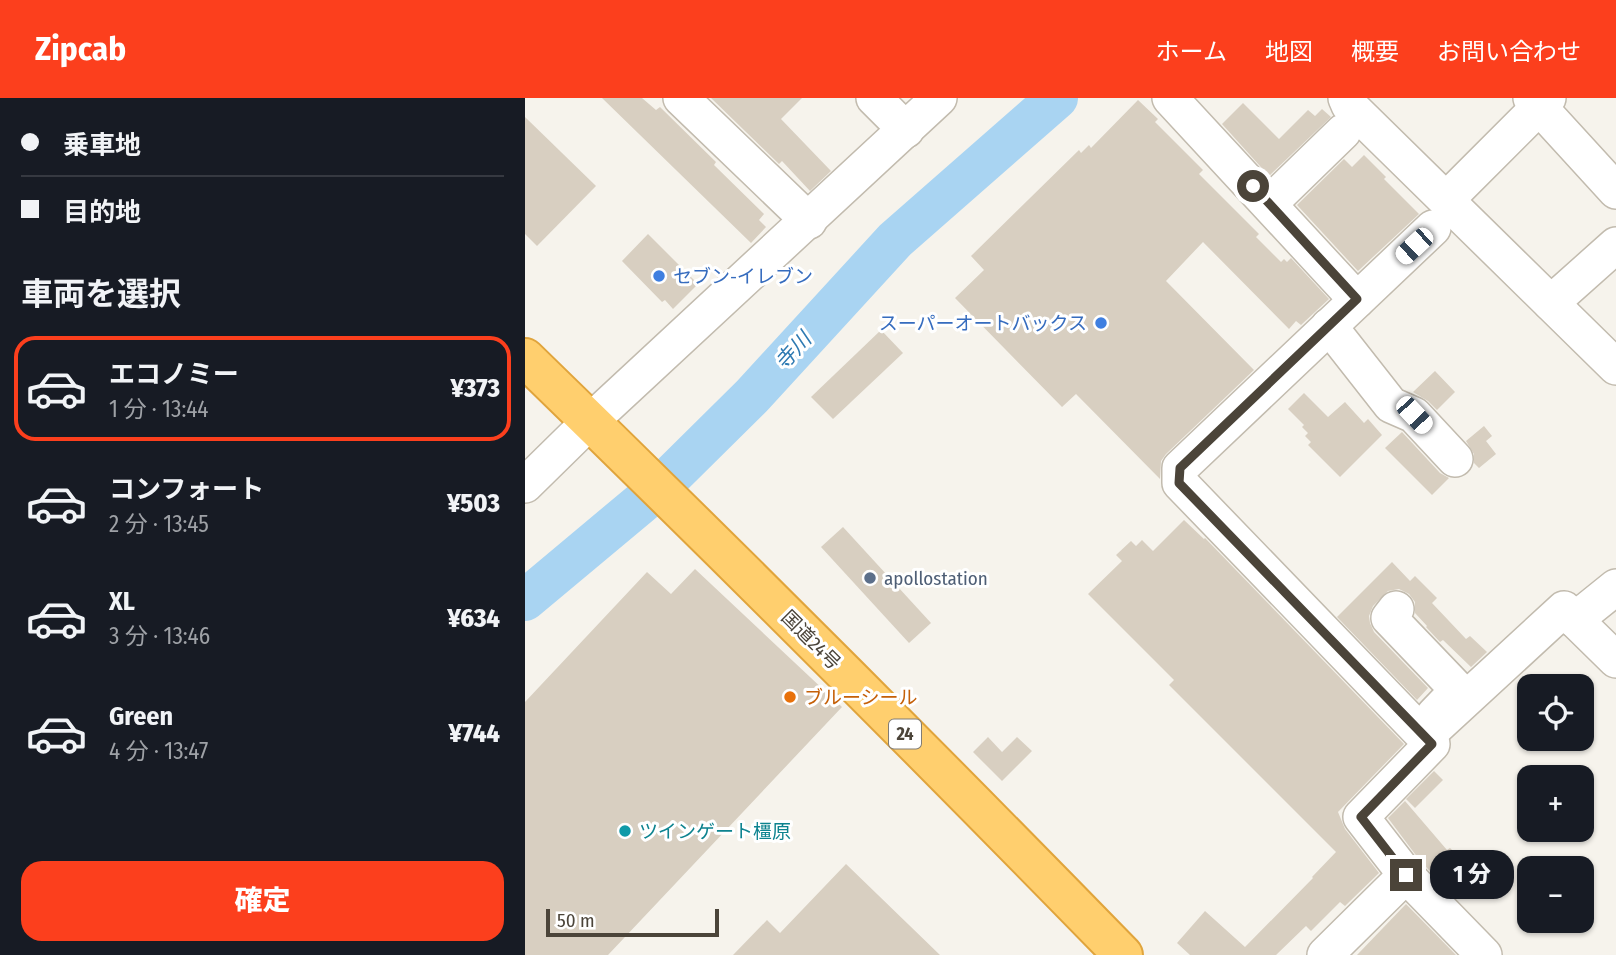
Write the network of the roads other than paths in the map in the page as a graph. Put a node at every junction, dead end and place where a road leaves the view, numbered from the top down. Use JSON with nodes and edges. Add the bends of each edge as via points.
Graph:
{"nodes":[{"id":1,"x":681,"y":98,"type":"edge"},
{"id":2,"x":874,"y":98,"type":"edge"},
{"id":3,"x":939,"y":98,"type":"edge"},
{"id":4,"x":1170,"y":98,"type":"edge"},
{"id":5,"x":1539,"y":101,"type":"edge"},
{"id":6,"x":1345,"y":108,"type":"edge"},
{"id":7,"x":906,"y":130,"type":"junction"},
{"id":8,"x":1616,"y":191,"type":"edge"},
{"id":9,"x":1270,"y":203,"type":"junction"},
{"id":10,"x":1439,"y":214,"type":"junction"},
{"id":11,"x":809,"y":221,"type":"junction"},
{"id":12,"x":1616,"y":245,"type":"edge"},
{"id":13,"x":1357,"y":299,"type":"junction"},
{"id":14,"x":1551,"y":303,"type":"junction"},
{"id":15,"x":1329,"y":326,"type":"junction"},
{"id":16,"x":525,"y":358,"type":"edge"},
{"id":17,"x":1616,"y":367,"type":"edge"},
{"id":18,"x":601,"y":431,"type":"junction"},
{"id":19,"x":1455,"y":459,"type":"dead end"},
{"id":20,"x":525,"y":485,"type":"edge"},
{"id":21,"x":1616,"y":587,"type":"edge"},
{"id":22,"x":1396,"y":609,"type":"dead end"},
{"id":23,"x":1575,"y":620,"type":"junction"},
{"id":24,"x":1616,"y":660,"type":"edge"},
{"id":25,"x":1422,"y":734,"type":"junction"},
{"id":26,"x":1406,"y":875,"type":"junction"},
{"id":27,"x":1340,"y":950,"type":"edge"},
{"id":28,"x":1123,"y":955,"type":"edge"},
{"id":29,"x":1484,"y":955,"type":"edge"}],
"edges":[{"from":1,"to":11,"type":"street"},
{"from":2,"to":7,"type":"street"},
{"from":3,"to":7,"type":"street"},
{"from":4,"to":9,"type":"street"},
{"from":5,"to":8,"type":"street"},
{"from":5,"to":10,"type":"street"},
{"from":6,"to":9,"type":"street"},
{"from":6,"to":10,"type":"street"},
{"from":7,"to":11,"type":"street"},
{"from":9,"to":13,"type":"street"},
{"from":10,"to":13,"type":"street"},
{"from":10,"to":14,"type":"street"},
{"from":11,"to":18,"type":"street"},
{"from":12,"to":14,"type":"street"},
{"from":13,"to":15,"type":"street"},
{"from":14,"to":17,"type":"street"},
{"from":15,"to":19,"type":"street","via":[[1391,405],[1414,415]]},
{"from":15,"to":25,"type":"street","via":[[1180,468],[1179,483]]},
{"from":16,"to":18,"type":"highway","name":"国道24号","number":"24"},
{"from":18,"to":20,"type":"street"},
{"from":18,"to":28,"type":"highway","name":"国道24号","number":"24"},
{"from":21,"to":23,"type":"street"},
{"from":22,"to":25,"type":"street","via":[[1389,618],[1458,690]]},
{"from":23,"to":24,"type":"street"},
{"from":23,"to":25,"type":"street","via":[[1564,609]]},
{"from":25,"to":26,"type":"street","via":[[1432,744],[1361,817]]},
{"from":26,"to":27,"type":"street"},
{"from":26,"to":29,"type":"street"}]}
